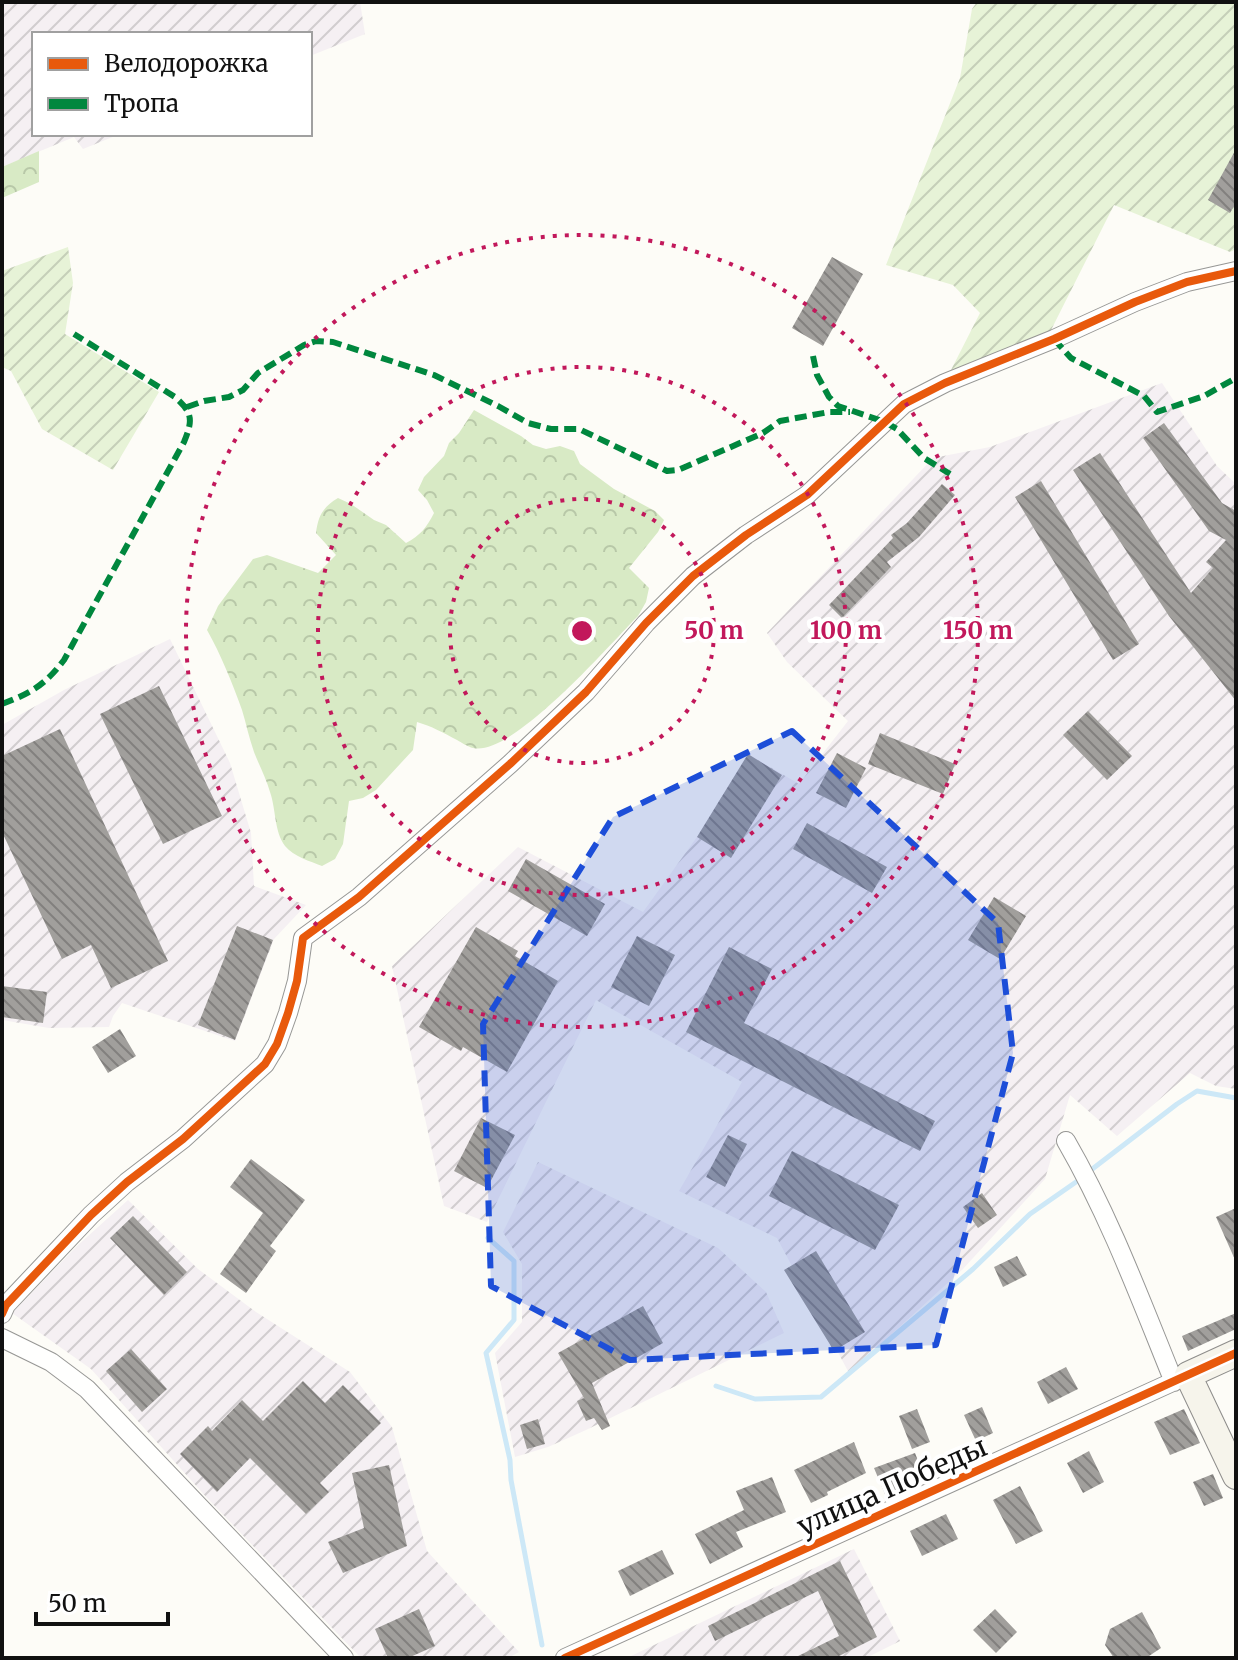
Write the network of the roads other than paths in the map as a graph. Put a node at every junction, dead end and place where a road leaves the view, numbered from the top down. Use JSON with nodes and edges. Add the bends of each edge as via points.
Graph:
{"nodes":[{"id":1,"x":1236,"y":271,"type":"edge"},
{"id":2,"x":1066,"y":1141,"type":"dead end"},
{"id":3,"x":2,"y":1314,"type":"edge"},
{"id":4,"x":2,"y":1338,"type":"edge"},
{"id":5,"x":1236,"y":1353,"type":"edge"},
{"id":6,"x":1181,"y":1379,"type":"junction"},
{"id":7,"x":1236,"y":1476,"type":"edge"},
{"id":8,"x":344,"y":1658,"type":"edge"},
{"id":9,"x":565,"y":1658,"type":"edge"}],
"edges":[{"from":1,"to":3,"type":"street","via":[[1135,302],[904,404],[807,495],[693,576],[586,692],[521,753],[359,897],[303,938],[288,1013],[265,1064],[91,1215]]},
{"from":2,"to":6,"type":"street"},
{"from":4,"to":8,"type":"street","via":[[51,1362],[87,1389]]},
{"from":5,"to":6,"type":"street","name":"улица Победы"},
{"from":6,"to":7,"type":"street"},
{"from":6,"to":9,"type":"street","name":"улица Победы"}]}
